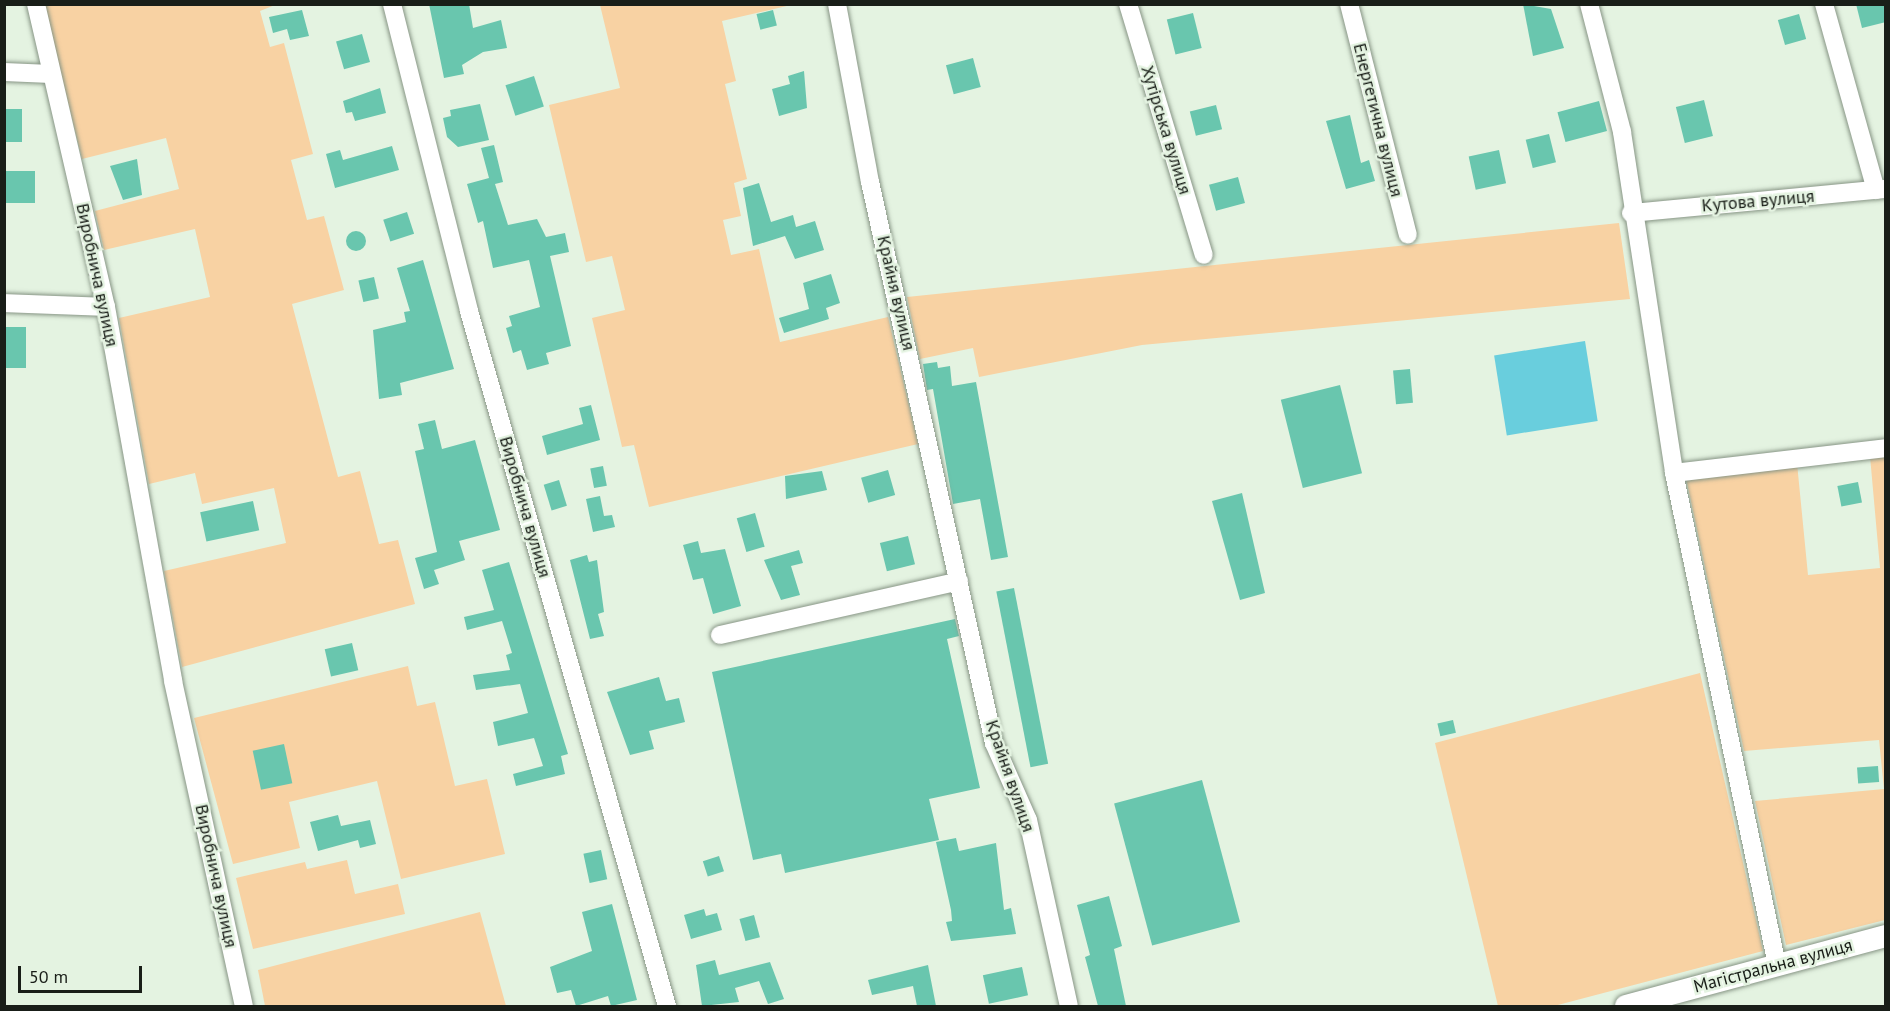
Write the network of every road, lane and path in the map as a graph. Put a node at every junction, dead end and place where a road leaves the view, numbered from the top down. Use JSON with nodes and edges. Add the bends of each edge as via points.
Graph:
{"nodes":[{"id":1,"x":36,"y":4,"type":"edge"},
{"id":2,"x":393,"y":4,"type":"edge"},
{"id":3,"x":837,"y":4,"type":"edge"},
{"id":4,"x":1128,"y":4,"type":"edge"},
{"id":5,"x":1349,"y":4,"type":"edge"},
{"id":6,"x":1589,"y":4,"type":"edge"},
{"id":7,"x":1824,"y":4,"type":"edge"},
{"id":8,"x":4,"y":72,"type":"edge"},
{"id":9,"x":51,"y":74,"type":"junction"},
{"id":10,"x":1881,"y":189,"type":"edge"},
{"id":11,"x":1630,"y":213,"type":"junction"},
{"id":12,"x":1408,"y":235,"type":"dead end"},
{"id":13,"x":1204,"y":255,"type":"dead end"},
{"id":14,"x":4,"y":303,"type":"edge"},
{"id":15,"x":106,"y":307,"type":"junction"},
{"id":16,"x":1886,"y":448,"type":"edge"},
{"id":17,"x":1674,"y":474,"type":"junction"},
{"id":18,"x":959,"y":581,"type":"junction"},
{"id":19,"x":720,"y":635,"type":"dead end"},
{"id":20,"x":1886,"y":936,"type":"edge"},
{"id":21,"x":1777,"y":965,"type":"junction"},
{"id":22,"x":244,"y":1006,"type":"edge"},
{"id":23,"x":667,"y":1006,"type":"edge"},
{"id":24,"x":1069,"y":1006,"type":"edge"},
{"id":25,"x":1626,"y":1006,"type":"edge"}],
"edges":[{"from":1,"to":9,"type":"street","name":"Виробнича вулиця"},
{"from":2,"to":23,"type":"street","name":"Виробнича вулиця","via":[[469,311]]},
{"from":3,"to":18,"type":"street","name":"Крайня вулиця","via":[[870,182]]},
{"from":4,"to":13,"type":"street","name":"Хутірська вулиця"},
{"from":5,"to":12,"type":"street","name":"Енергетична вулиця"},
{"from":6,"to":11,"type":"street","via":[[1622,132]]},
{"from":7,"to":10,"type":"street"},
{"from":8,"to":9,"type":"street"},
{"from":9,"to":15,"type":"street","name":"Виробнича вулиця"},
{"from":10,"to":11,"type":"street","name":"Кутова вулиця"},
{"from":11,"to":17,"type":"street"},
{"from":14,"to":15,"type":"street"},
{"from":15,"to":22,"type":"street","name":"Виробнича вулиця","via":[[173,681]]},
{"from":16,"to":17,"type":"street"},
{"from":17,"to":21,"type":"street"},
{"from":18,"to":19,"type":"street"},
{"from":18,"to":24,"type":"street","name":"Крайня вулиця","via":[[994,743],[1028,820]]},
{"from":20,"to":21,"type":"street","name":"Магістральна вулиця"},
{"from":21,"to":25,"type":"street","name":"Магістральна вулиця"}]}
